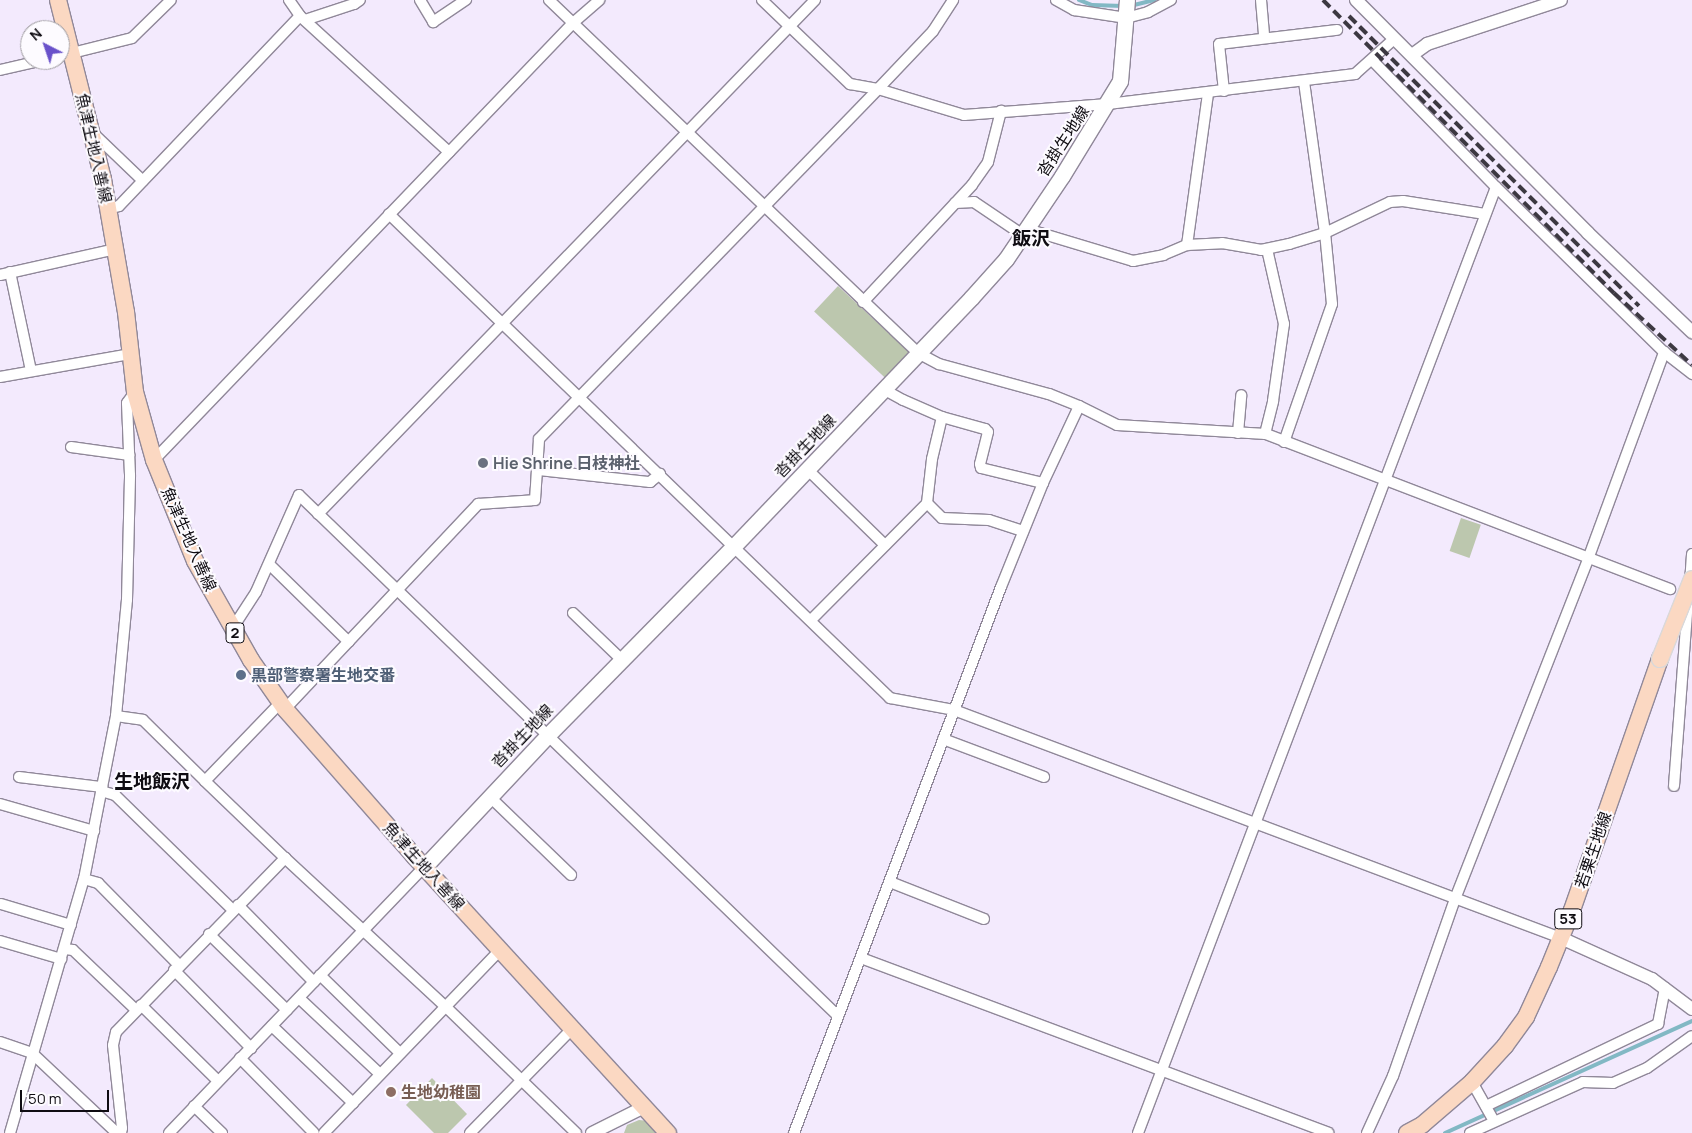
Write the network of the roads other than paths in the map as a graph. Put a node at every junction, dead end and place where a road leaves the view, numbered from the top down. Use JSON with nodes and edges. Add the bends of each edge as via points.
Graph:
{"nodes":[{"id":1,"x":58,"y":0,"type":"edge"},
{"id":2,"x":171,"y":0,"type":"edge"},
{"id":3,"x":289,"y":0,"type":"edge"},
{"id":4,"x":360,"y":0,"type":"edge"},
{"id":5,"x":420,"y":0,"type":"edge"},
{"id":6,"x":466,"y":0,"type":"edge"},
{"id":7,"x":549,"y":0,"type":"edge"},
{"id":8,"x":599,"y":0,"type":"edge"},
{"id":9,"x":762,"y":0,"type":"edge"},
{"id":10,"x":815,"y":0,"type":"edge"},
{"id":11,"x":953,"y":0,"type":"edge"},
{"id":12,"x":1056,"y":0,"type":"edge"},
{"id":13,"x":1171,"y":0,"type":"edge"},
{"id":14,"x":1261,"y":0,"type":"edge"},
{"id":15,"x":1356,"y":0,"type":"edge"},
{"id":16,"x":1560,"y":0,"type":"edge"},
{"id":17,"x":1127,"y":9,"type":"edge"},
{"id":18,"x":302,"y":18,"type":"junction"},
{"id":19,"x":61,"y":20,"type":"edge"},
{"id":20,"x":573,"y":23,"type":"junction"},
{"id":21,"x":789,"y":26,"type":"junction"},
{"id":22,"x":1337,"y":30,"type":"dead end"},
{"id":23,"x":1264,"y":38,"type":"junction"},
{"id":24,"x":1394,"y":39,"type":"junction"},
{"id":25,"x":70,"y":54,"type":"edge"},
{"id":26,"x":1412,"y":55,"type":"junction"},
{"id":27,"x":1372,"y":60,"type":"junction"},
{"id":28,"x":20,"y":65,"type":"edge"},
{"id":29,"x":70,"y":69,"type":"edge"},
{"id":30,"x":0,"y":70,"type":"edge"},
{"id":31,"x":1304,"y":81,"type":"junction"},
{"id":32,"x":878,"y":89,"type":"junction"},
{"id":33,"x":1224,"y":91,"type":"junction"},
{"id":34,"x":1208,"y":93,"type":"junction"},
{"id":35,"x":1108,"y":104,"type":"junction"},
{"id":36,"x":1002,"y":111,"type":"junction"},
{"id":37,"x":686,"y":132,"type":"junction"},
{"id":38,"x":92,"y":133,"type":"junction"},
{"id":39,"x":449,"y":152,"type":"junction"},
{"id":40,"x":143,"y":182,"type":"junction"},
{"id":41,"x":1496,"y":186,"type":"junction"},
{"id":42,"x":955,"y":203,"type":"junction"},
{"id":43,"x":764,"y":208,"type":"junction"},
{"id":44,"x":108,"y":209,"type":"junction"},
{"id":45,"x":389,"y":214,"type":"junction"},
{"id":46,"x":1485,"y":214,"type":"junction"},
{"id":47,"x":1025,"y":232,"type":"junction"},
{"id":48,"x":1325,"y":233,"type":"junction"},
{"id":49,"x":1187,"y":245,"type":"junction"},
{"id":50,"x":115,"y":249,"type":"junction"},
{"id":51,"x":1267,"y":249,"type":"junction"},
{"id":52,"x":5,"y":274,"type":"edge"},
{"id":53,"x":863,"y":302,"type":"junction"},
{"id":54,"x":502,"y":323,"type":"junction"},
{"id":55,"x":1692,"y":332,"type":"edge"},
{"id":56,"x":1664,"y":352,"type":"junction"},
{"id":57,"x":918,"y":353,"type":"junction"},
{"id":58,"x":131,"y":354,"type":"junction"},
{"id":59,"x":31,"y":370,"type":"junction"},
{"id":60,"x":1692,"y":374,"type":"edge"},
{"id":61,"x":0,"y":377,"type":"edge"},
{"id":62,"x":884,"y":389,"type":"junction"},
{"id":63,"x":135,"y":392,"type":"junction"},
{"id":64,"x":1241,"y":395,"type":"dead end"},
{"id":65,"x":581,"y":398,"type":"junction"},
{"id":66,"x":1079,"y":406,"type":"junction"},
{"id":67,"x":942,"y":417,"type":"junction"},
{"id":68,"x":1238,"y":433,"type":"junction"},
{"id":69,"x":1265,"y":434,"type":"junction"},
{"id":70,"x":1284,"y":442,"type":"junction"},
{"id":71,"x":71,"y":447,"type":"dead end"},
{"id":72,"x":129,"y":455,"type":"junction"},
{"id":73,"x":154,"y":460,"type":"junction"},
{"id":74,"x":807,"y":469,"type":"junction"},
{"id":75,"x":539,"y":470,"type":"junction"},
{"id":76,"x":660,"y":474,"type":"junction"},
{"id":77,"x":1386,"y":481,"type":"junction"},
{"id":78,"x":1042,"y":483,"type":"junction"},
{"id":79,"x":927,"y":503,"type":"junction"},
{"id":80,"x":318,"y":514,"type":"junction"},
{"id":81,"x":1023,"y":531,"type":"junction"},
{"id":82,"x":734,"y":546,"type":"junction"},
{"id":83,"x":885,"y":546,"type":"junction"},
{"id":84,"x":1692,"y":554,"type":"edge"},
{"id":85,"x":1588,"y":559,"type":"junction"},
{"id":86,"x":270,"y":565,"type":"junction"},
{"id":87,"x":1692,"y":579,"type":"edge"},
{"id":88,"x":1670,"y":589,"type":"dead end"},
{"id":89,"x":396,"y":591,"type":"junction"},
{"id":90,"x":573,"y":613,"type":"dead end"},
{"id":91,"x":811,"y":620,"type":"junction"},
{"id":92,"x":232,"y":629,"type":"junction"},
{"id":93,"x":349,"y":642,"type":"junction"},
{"id":94,"x":622,"y":660,"type":"junction"},
{"id":95,"x":282,"y":706,"type":"junction"},
{"id":96,"x":954,"y":710,"type":"junction"},
{"id":97,"x":116,"y":716,"type":"junction"},
{"id":98,"x":546,"y":736,"type":"junction"},
{"id":99,"x":943,"y":739,"type":"junction"},
{"id":100,"x":19,"y":777,"type":"dead end"},
{"id":101,"x":1044,"y":777,"type":"dead end"},
{"id":102,"x":205,"y":780,"type":"junction"},
{"id":103,"x":1674,"y":786,"type":"dead end"},
{"id":104,"x":102,"y":789,"type":"junction"},
{"id":105,"x":490,"y":796,"type":"junction"},
{"id":106,"x":0,"y":804,"type":"edge"},
{"id":107,"x":1255,"y":822,"type":"junction"},
{"id":108,"x":94,"y":831,"type":"junction"},
{"id":109,"x":285,"y":858,"type":"junction"},
{"id":110,"x":424,"y":867,"type":"junction"},
{"id":111,"x":571,"y":875,"type":"dead end"},
{"id":112,"x":84,"y":879,"type":"junction"},
{"id":113,"x":890,"y":882,"type":"junction"},
{"id":114,"x":1455,"y":899,"type":"junction"},
{"id":115,"x":1,"y":904,"type":"dead end"},
{"id":116,"x":236,"y":908,"type":"junction"},
{"id":117,"x":984,"y":920,"type":"dead end"},
{"id":118,"x":71,"y":925,"type":"junction"},
{"id":119,"x":364,"y":930,"type":"junction"},
{"id":120,"x":209,"y":934,"type":"junction"},
{"id":121,"x":1561,"y":938,"type":"junction"},
{"id":122,"x":0,"y":941,"type":"edge"},
{"id":123,"x":501,"y":950,"type":"junction"},
{"id":124,"x":63,"y":954,"type":"junction"},
{"id":125,"x":861,"y":958,"type":"junction"},
{"id":126,"x":177,"y":968,"type":"junction"},
{"id":127,"x":317,"y":979,"type":"junction"},
{"id":128,"x":1665,"y":988,"type":"junction"},
{"id":129,"x":299,"y":998,"type":"junction"},
{"id":130,"x":446,"y":1007,"type":"junction"},
{"id":131,"x":139,"y":1008,"type":"junction"},
{"id":132,"x":287,"y":1010,"type":"junction"},
{"id":133,"x":1692,"y":1010,"type":"edge"},
{"id":134,"x":838,"y":1016,"type":"junction"},
{"id":135,"x":272,"y":1026,"type":"junction"},
{"id":136,"x":573,"y":1028,"type":"junction"},
{"id":137,"x":1692,"y":1036,"type":"edge"},
{"id":138,"x":0,"y":1042,"type":"edge"},
{"id":139,"x":251,"y":1048,"type":"junction"},
{"id":140,"x":32,"y":1053,"type":"junction"},
{"id":141,"x":400,"y":1054,"type":"junction"},
{"id":142,"x":240,"y":1058,"type":"junction"},
{"id":143,"x":1161,"y":1070,"type":"junction"},
{"id":144,"x":380,"y":1074,"type":"junction"},
{"id":145,"x":522,"y":1080,"type":"junction"},
{"id":146,"x":218,"y":1081,"type":"junction"},
{"id":147,"x":1472,"y":1082,"type":"junction"},
{"id":148,"x":353,"y":1103,"type":"junction"},
{"id":149,"x":194,"y":1106,"type":"junction"},
{"id":150,"x":1486,"y":1106,"type":"junction"},
{"id":151,"x":644,"y":1107,"type":"junction"},
{"id":152,"x":1494,"y":1121,"type":"junction"},
{"id":153,"x":612,"y":1129,"type":"edge"},
{"id":154,"x":10,"y":1133,"type":"edge"},
{"id":155,"x":119,"y":1133,"type":"edge"},
{"id":156,"x":169,"y":1133,"type":"edge"},
{"id":157,"x":222,"y":1133,"type":"edge"},
{"id":158,"x":314,"y":1133,"type":"edge"},
{"id":159,"x":324,"y":1133,"type":"edge"},
{"id":160,"x":470,"y":1133,"type":"edge"},
{"id":161,"x":576,"y":1133,"type":"edge"},
{"id":162,"x":592,"y":1133,"type":"edge"},
{"id":163,"x":668,"y":1133,"type":"edge"},
{"id":164,"x":794,"y":1133,"type":"edge"},
{"id":165,"x":1138,"y":1133,"type":"edge"},
{"id":166,"x":1328,"y":1133,"type":"edge"},
{"id":167,"x":1367,"y":1133,"type":"edge"},
{"id":168,"x":1407,"y":1133,"type":"edge"},
{"id":169,"x":1470,"y":1133,"type":"edge"}],
"edges":[{"from":1,"to":19,"type":"main road","name":"魚津生地入善線","number":"2"},
{"from":2,"to":25,"type":"street","via":[[132,38]]},
{"from":3,"to":18,"type":"street"},
{"from":4,"to":18,"type":"street"},
{"from":5,"to":6,"type":"street","via":[[433,22]]},
{"from":7,"to":20,"type":"street"},
{"from":8,"to":20,"type":"street"},
{"from":9,"to":21,"type":"street"},
{"from":10,"to":21,"type":"street"},
{"from":11,"to":32,"type":"street","via":[[933,31]]},
{"from":12,"to":17,"type":"street","via":[[1074,10]]},
{"from":13,"to":17,"type":"street","via":[[1148,12]]},
{"from":14,"to":23,"type":"street"},
{"from":15,"to":24,"type":"street"},
{"from":16,"to":26,"type":"street","via":[[1427,44]]},
{"from":17,"to":35,"type":"main road","name":"沓掛生地線","via":[[1120,81]]},
{"from":18,"to":39,"type":"street"},
{"from":18,"to":40,"type":"street"},
{"from":20,"to":37,"type":"street"},
{"from":20,"to":39,"type":"street"},
{"from":21,"to":32,"type":"street","via":[[850,84]]},
{"from":21,"to":37,"type":"street"},
{"from":22,"to":23,"type":"street"},
{"from":23,"to":33,"type":"street","via":[[1219,44]]},
{"from":24,"to":26,"type":"street"},
{"from":24,"to":27,"type":"street"},
{"from":26,"to":55,"type":"street","via":[[1588,233]]},
{"from":27,"to":31,"type":"street","via":[[1354,74]]},
{"from":27,"to":41,"type":"street"},
{"from":28,"to":30,"type":"street"},
{"from":29,"to":38,"type":"main road","name":"魚津生地入善線","number":"2"},
{"from":31,"to":33,"type":"street"},
{"from":31,"to":48,"type":"street"},
{"from":32,"to":36,"type":"street","via":[[964,115]]},
{"from":32,"to":43,"type":"street"},
{"from":33,"to":34,"type":"street"},
{"from":34,"to":35,"type":"street"},
{"from":34,"to":49,"type":"street"},
{"from":35,"to":36,"type":"street"},
{"from":35,"to":47,"type":"main road","name":"沓掛生地線"},
{"from":36,"to":42,"type":"street","via":[[988,162]]},
{"from":37,"to":43,"type":"street"},
{"from":37,"to":54,"type":"street"},
{"from":38,"to":40,"type":"street"},
{"from":38,"to":44,"type":"main road","name":"魚津生地入善線","number":"2"},
{"from":39,"to":45,"type":"street"},
{"from":40,"to":44,"type":"street","via":[[119,206]]},
{"from":41,"to":46,"type":"street"},
{"from":41,"to":56,"type":"street"},
{"from":42,"to":47,"type":"street","via":[[974,202]]},
{"from":42,"to":53,"type":"street"},
{"from":43,"to":53,"type":"street"},
{"from":43,"to":65,"type":"street"},
{"from":44,"to":50,"type":"main road","name":"魚津生地入善線","number":"2"},
{"from":45,"to":54,"type":"street"},
{"from":45,"to":73,"type":"street"},
{"from":46,"to":48,"type":"street","via":[[1404,201],[1390,202]]},
{"from":46,"to":77,"type":"street"},
{"from":47,"to":49,"type":"street","via":[[1133,260],[1163,256]]},
{"from":47,"to":57,"type":"main road","name":"沓掛生地線","via":[[972,298]]},
{"from":48,"to":51,"type":"street"},
{"from":48,"to":70,"type":"street","via":[[1332,304]]},
{"from":49,"to":51,"type":"street","via":[[1222,243]]},
{"from":50,"to":52,"type":"street"},
{"from":50,"to":58,"type":"main road","name":"魚津生地入善線","number":"2"},
{"from":51,"to":69,"type":"street","via":[[1284,324]]},
{"from":52,"to":59,"type":"street"},
{"from":53,"to":57,"type":"street"},
{"from":54,"to":65,"type":"street"},
{"from":54,"to":80,"type":"street"},
{"from":56,"to":60,"type":"street"},
{"from":56,"to":85,"type":"street"},
{"from":57,"to":62,"type":"main road","name":"沓掛生地線"},
{"from":57,"to":66,"type":"street","via":[[939,364],[1049,394]]},
{"from":58,"to":59,"type":"street"},
{"from":58,"to":63,"type":"main road","name":"魚津生地入善線","number":"2"},
{"from":59,"to":61,"type":"street"},
{"from":62,"to":67,"type":"street"},
{"from":62,"to":74,"type":"main road","name":"沓掛生地線"},
{"from":63,"to":72,"type":"street","via":[[128,403]]},
{"from":63,"to":73,"type":"main road","name":"魚津生地入善線","number":"2"},
{"from":64,"to":68,"type":"street"},
{"from":65,"to":75,"type":"street","via":[[539,439]]},
{"from":65,"to":76,"type":"street"},
{"from":66,"to":68,"type":"street","via":[[1117,425]]},
{"from":66,"to":78,"type":"street"},
{"from":67,"to":78,"type":"street","via":[[988,432],[981,468]]},
{"from":67,"to":79,"type":"street","via":[[932,459]]},
{"from":68,"to":69,"type":"street"},
{"from":69,"to":70,"type":"street"},
{"from":70,"to":77,"type":"street"},
{"from":71,"to":72,"type":"street"},
{"from":72,"to":97,"type":"street","via":[[127,600]]},
{"from":73,"to":92,"type":"main road","name":"魚津生地入善線","number":"2","via":[[195,561]]},
{"from":74,"to":82,"type":"main road","name":"沓掛生地線"},
{"from":74,"to":83,"type":"street"},
{"from":75,"to":76,"type":"street","via":[[650,482]]},
{"from":75,"to":89,"type":"street","via":[[535,500],[478,504]]},
{"from":76,"to":82,"type":"street"},
{"from":77,"to":85,"type":"street"},
{"from":77,"to":107,"type":"street"},
{"from":78,"to":81,"type":"street"},
{"from":79,"to":81,"type":"street","via":[[942,518],[989,520]]},
{"from":79,"to":83,"type":"street"},
{"from":80,"to":86,"type":"street","via":[[299,495]]},
{"from":80,"to":89,"type":"street"},
{"from":81,"to":96,"type":"street"},
{"from":82,"to":91,"type":"street"},
{"from":82,"to":94,"type":"main road","name":"沓掛生地線"},
{"from":83,"to":91,"type":"street"},
{"from":84,"to":103,"type":"street"},
{"from":85,"to":88,"type":"street"},
{"from":85,"to":114,"type":"street"},
{"from":86,"to":92,"type":"street"},
{"from":86,"to":93,"type":"street"},
{"from":87,"to":121,"type":"main road","name":"若栗生地線","number":"53","bridge":true,"via":[[1660,659]]},
{"from":89,"to":93,"type":"street"},
{"from":89,"to":98,"type":"street"},
{"from":90,"to":94,"type":"street"},
{"from":91,"to":96,"type":"street","via":[[890,698]]},
{"from":92,"to":95,"type":"main road","name":"魚津生地入善線","number":"2"},
{"from":93,"to":95,"type":"street"},
{"from":94,"to":98,"type":"main road","name":"沓掛生地線"},
{"from":95,"to":102,"type":"street"},
{"from":95,"to":110,"type":"main road","name":"魚津生地入善線","number":"2"},
{"from":96,"to":99,"type":"street"},
{"from":96,"to":107,"type":"street"},
{"from":97,"to":102,"type":"street","via":[[143,720]]},
{"from":97,"to":104,"type":"street"},
{"from":98,"to":105,"type":"main road","name":"沓掛生地線"},
{"from":98,"to":134,"type":"street"},
{"from":99,"to":101,"type":"street"},
{"from":99,"to":113,"type":"street"},
{"from":100,"to":104,"type":"street"},
{"from":102,"to":109,"type":"street"},
{"from":104,"to":108,"type":"street"},
{"from":104,"to":116,"type":"street","via":[[115,795]]},
{"from":105,"to":110,"type":"main road","name":"沓掛生地線"},
{"from":105,"to":111,"type":"street"},
{"from":106,"to":108,"type":"street"},
{"from":107,"to":114,"type":"street"},
{"from":107,"to":143,"type":"street"},
{"from":108,"to":112,"type":"street"},
{"from":109,"to":116,"type":"street"},
{"from":109,"to":119,"type":"street"},
{"from":110,"to":119,"type":"street"},
{"from":110,"to":123,"type":"main road","name":"魚津生地入善線","number":"2"},
{"from":112,"to":118,"type":"street"},
{"from":112,"to":126,"type":"street","via":[[98,883]]},
{"from":113,"to":117,"type":"street"},
{"from":113,"to":125,"type":"street"},
{"from":114,"to":121,"type":"street"},
{"from":114,"to":167,"type":"street","via":[[1393,1076]]},
{"from":115,"to":118,"type":"street"},
{"from":116,"to":120,"type":"street"},
{"from":116,"to":127,"type":"street"},
{"from":118,"to":124,"type":"street"},
{"from":119,"to":127,"type":"street"},
{"from":119,"to":130,"type":"street"},
{"from":120,"to":126,"type":"street"},
{"from":120,"to":132,"type":"street"},
{"from":121,"to":128,"type":"street"},
{"from":121,"to":147,"type":"main road","name":"若栗生地線","number":"53","via":[[1526,1017]]},
{"from":122,"to":124,"type":"street"},
{"from":123,"to":130,"type":"street"},
{"from":123,"to":136,"type":"main road","name":"魚津生地入善線","number":"2"},
{"from":124,"to":131,"type":"street","via":[[73,950]]},
{"from":124,"to":140,"type":"street"},
{"from":125,"to":134,"type":"street"},
{"from":125,"to":143,"type":"street"},
{"from":126,"to":131,"type":"street"},
{"from":126,"to":139,"type":"street"},
{"from":127,"to":129,"type":"street"},
{"from":127,"to":141,"type":"street"},
{"from":128,"to":133,"type":"street"},
{"from":128,"to":150,"type":"street","via":[[1658,1024]]},
{"from":129,"to":132,"type":"street"},
{"from":129,"to":144,"type":"street"},
{"from":130,"to":141,"type":"street"},
{"from":130,"to":145,"type":"street"},
{"from":131,"to":146,"type":"street"},
{"from":131,"to":155,"type":"street","via":[[116,1032],[113,1045],[122,1128]]},
{"from":132,"to":135,"type":"street"},
{"from":134,"to":164,"type":"street"},
{"from":135,"to":139,"type":"street"},
{"from":135,"to":148,"type":"street"},
{"from":136,"to":145,"type":"street"},
{"from":136,"to":151,"type":"main road","name":"魚津生地入善線","number":"2"},
{"from":137,"to":152,"type":"street","via":[[1647,1068],[1613,1083],[1583,1082]]},
{"from":138,"to":140,"type":"street"},
{"from":139,"to":142,"type":"street"},
{"from":140,"to":154,"type":"street"},
{"from":140,"to":155,"type":"street"},
{"from":141,"to":144,"type":"street"},
{"from":142,"to":146,"type":"street"},
{"from":142,"to":158,"type":"street"},
{"from":143,"to":165,"type":"street"},
{"from":143,"to":166,"type":"street"},
{"from":144,"to":148,"type":"street"},
{"from":145,"to":160,"type":"street"},
{"from":145,"to":161,"type":"street"},
{"from":146,"to":149,"type":"street"},
{"from":147,"to":150,"type":"street"},
{"from":147,"to":168,"type":"main road","name":"若栗生地線","number":"53","via":[[1422,1125]]},
{"from":148,"to":159,"type":"street"},
{"from":149,"to":156,"type":"street"},
{"from":149,"to":157,"type":"street"},
{"from":150,"to":152,"type":"street"},
{"from":151,"to":153,"type":"street"},
{"from":151,"to":163,"type":"main road","name":"魚津生地入善線","number":"2"},
{"from":152,"to":169,"type":"street"},
{"from":153,"to":162,"type":"street"}]}
